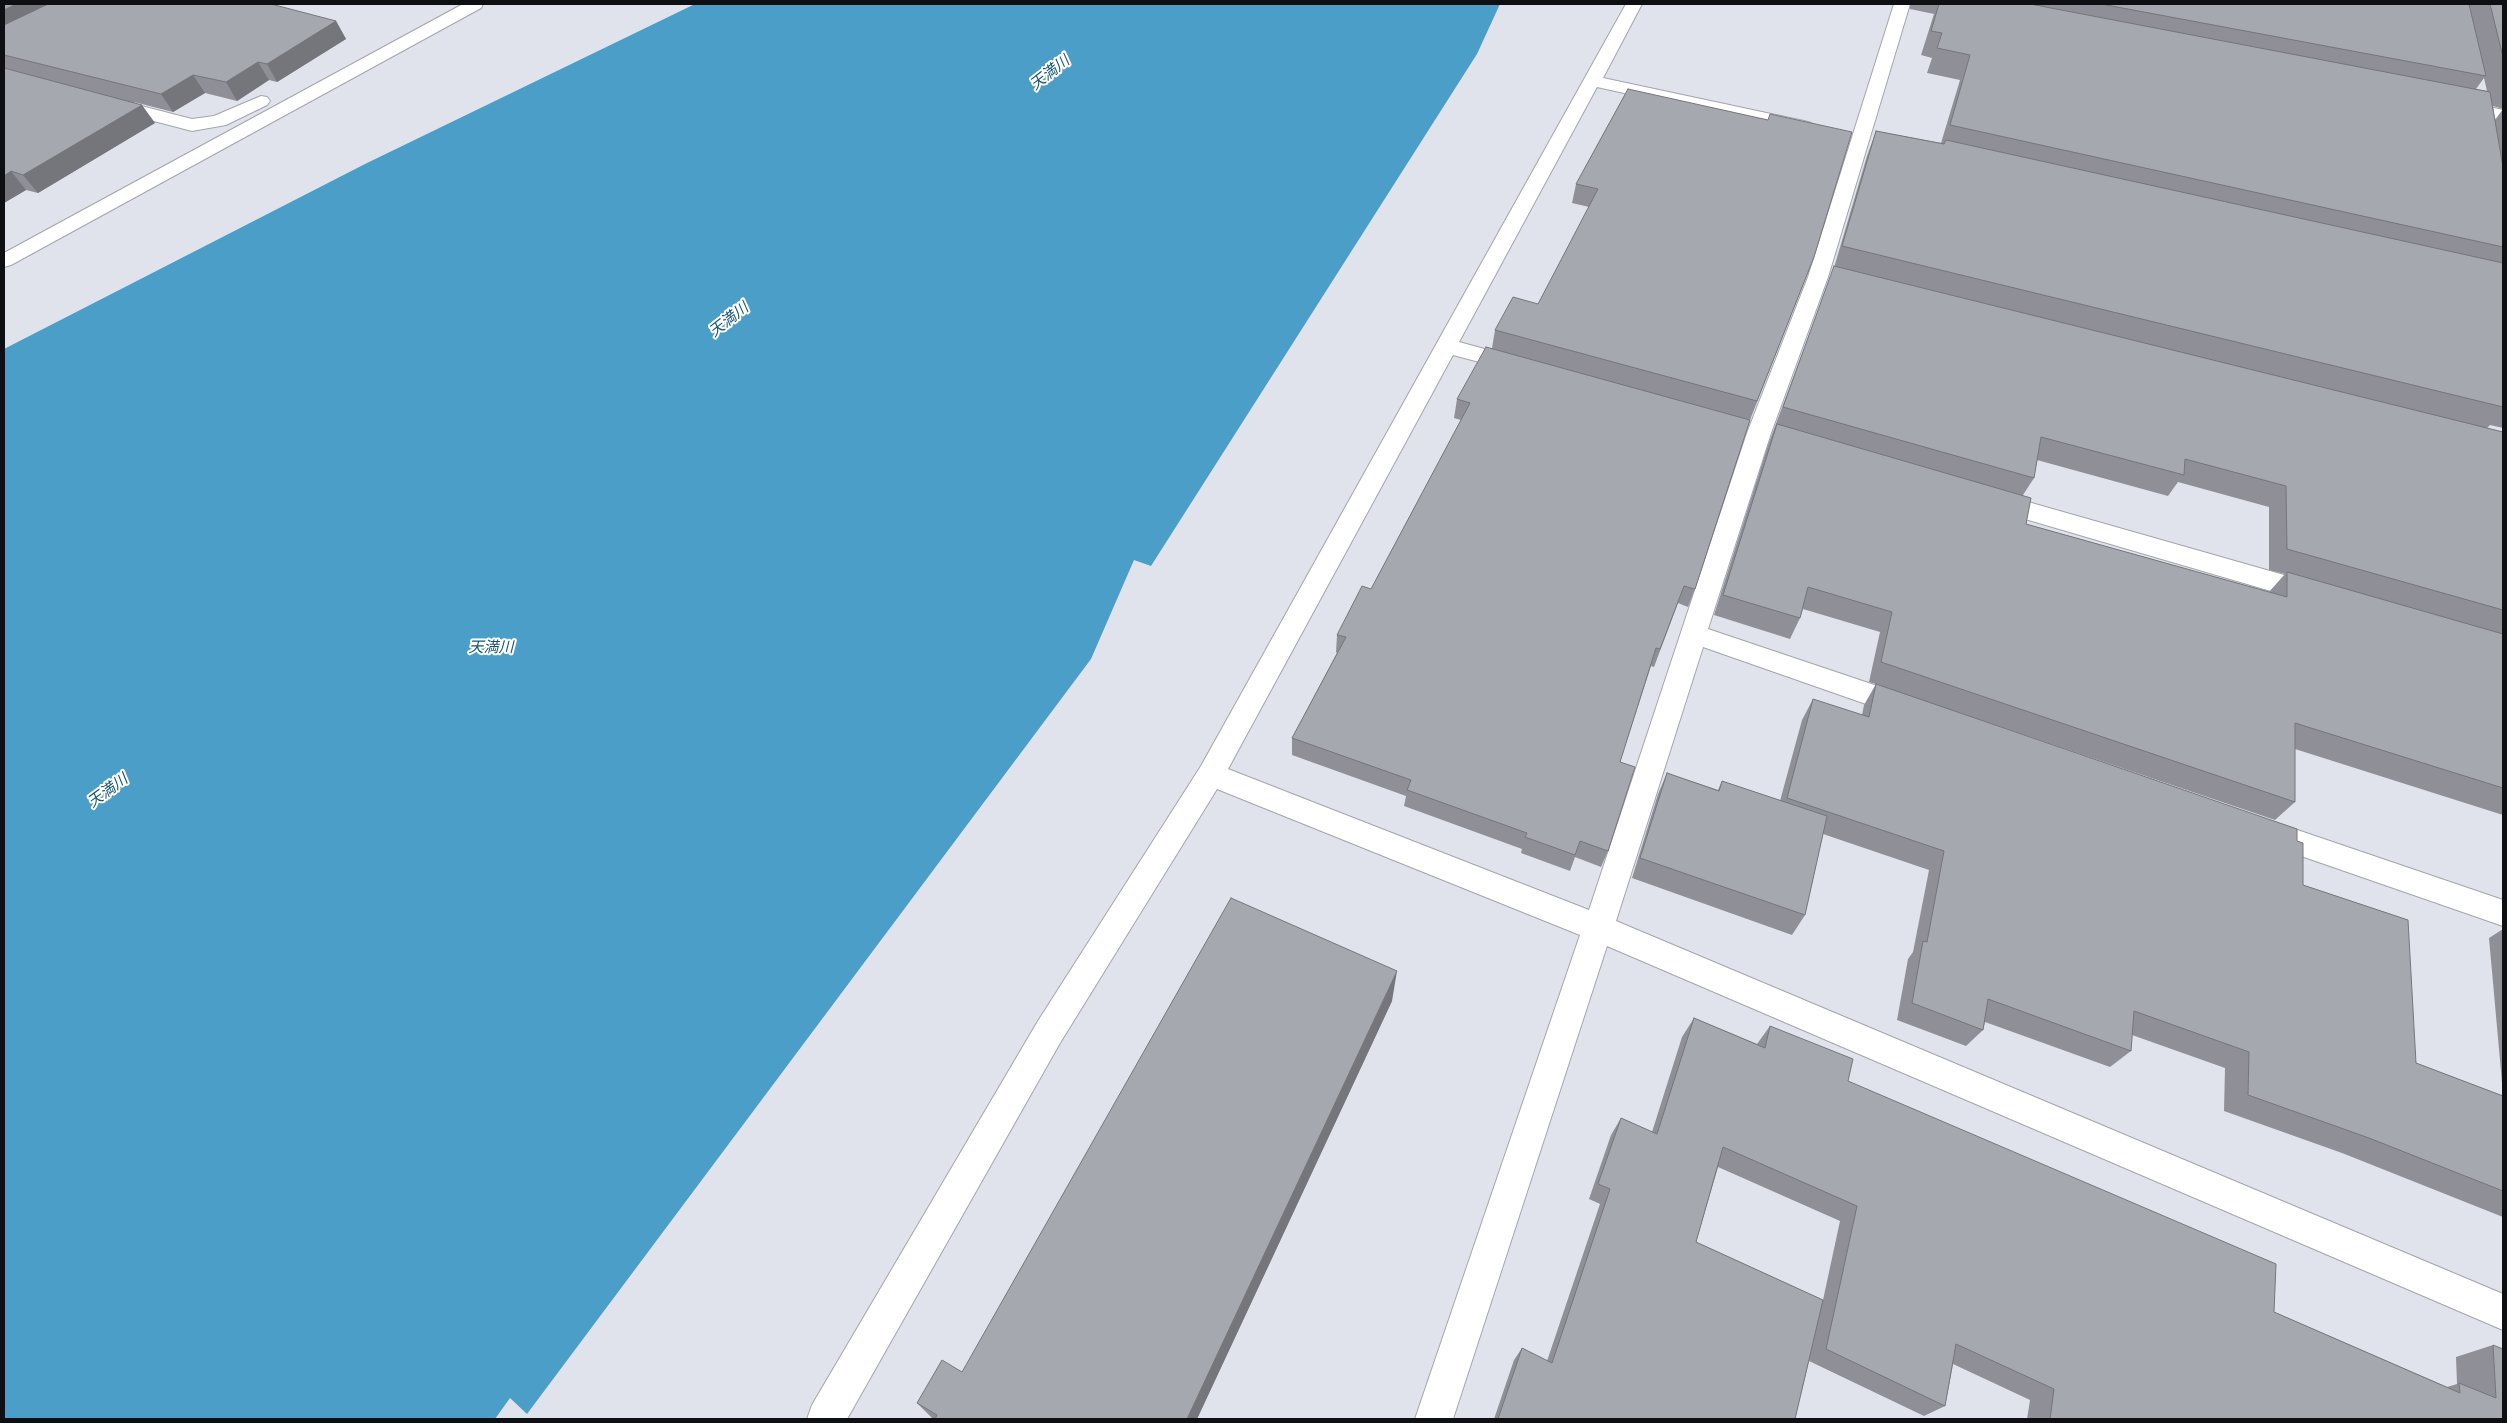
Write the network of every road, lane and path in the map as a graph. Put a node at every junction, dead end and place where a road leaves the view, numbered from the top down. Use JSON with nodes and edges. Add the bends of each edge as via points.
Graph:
{"nodes":[{"id":1,"x":475,"y":4,"type":"edge"},
{"id":2,"x":1634,"y":4,"type":"edge"},
{"id":3,"x":1902,"y":4,"type":"edge"},
{"id":4,"x":344,"y":76,"type":"junction"},
{"id":5,"x":1593,"y":81,"type":"junction"},
{"id":6,"x":2476,"y":91,"type":"edge"},
{"id":7,"x":98,"y":101,"type":"edge"},
{"id":8,"x":2442,"y":103,"type":"edge"},
{"id":9,"x":2481,"y":110,"type":"junction"},
{"id":10,"x":2503,"y":115,"type":"edge"},
{"id":11,"x":2484,"y":129,"type":"edge"},
{"id":12,"x":1821,"y":130,"type":"edge"},
{"id":13,"x":4,"y":260,"type":"edge"},
{"id":14,"x":1447,"y":346,"type":"junction"},
{"id":15,"x":1542,"y":372,"type":"edge"},
{"id":16,"x":1969,"y":494,"type":"edge"},
{"id":17,"x":2331,"y":599,"type":"edge"},
{"id":18,"x":1694,"y":634,"type":"junction"},
{"id":19,"x":1929,"y":715,"type":"edge"},
{"id":20,"x":1211,"y":774,"type":"junction"},
{"id":21,"x":2240,"y":822,"type":"edge"},
{"id":22,"x":2503,"y":913,"type":"edge"},
{"id":23,"x":1598,"y":928,"type":"junction"},
{"id":24,"x":2503,"y":1312,"type":"edge"},
{"id":25,"x":826,"y":1419,"type":"edge"},
{"id":26,"x":1434,"y":1419,"type":"edge"}],
"edges":[{"from":1,"to":4,"type":"street"},
{"from":2,"to":5,"type":"street"},
{"from":3,"to":18,"type":"street","via":[[1859,139],[1827,279],[1759,433]]},
{"from":4,"to":7,"type":"street","via":[[313,77],[219,121],[192,125]]},
{"from":4,"to":13,"type":"street"},
{"from":5,"to":12,"type":"street"},
{"from":5,"to":14,"type":"street"},
{"from":6,"to":9,"type":"street"},
{"from":8,"to":9,"type":"street"},
{"from":9,"to":10,"type":"street"},
{"from":9,"to":11,"type":"street"},
{"from":14,"to":15,"type":"street"},
{"from":14,"to":20,"type":"street"},
{"from":16,"to":17,"type":"street"},
{"from":18,"to":19,"type":"street"},
{"from":18,"to":23,"type":"street"},
{"from":20,"to":23,"type":"street"},
{"from":20,"to":25,"type":"street","via":[[1049,1032]]},
{"from":21,"to":22,"type":"street"},
{"from":23,"to":24,"type":"street"},
{"from":23,"to":26,"type":"street"}]}
